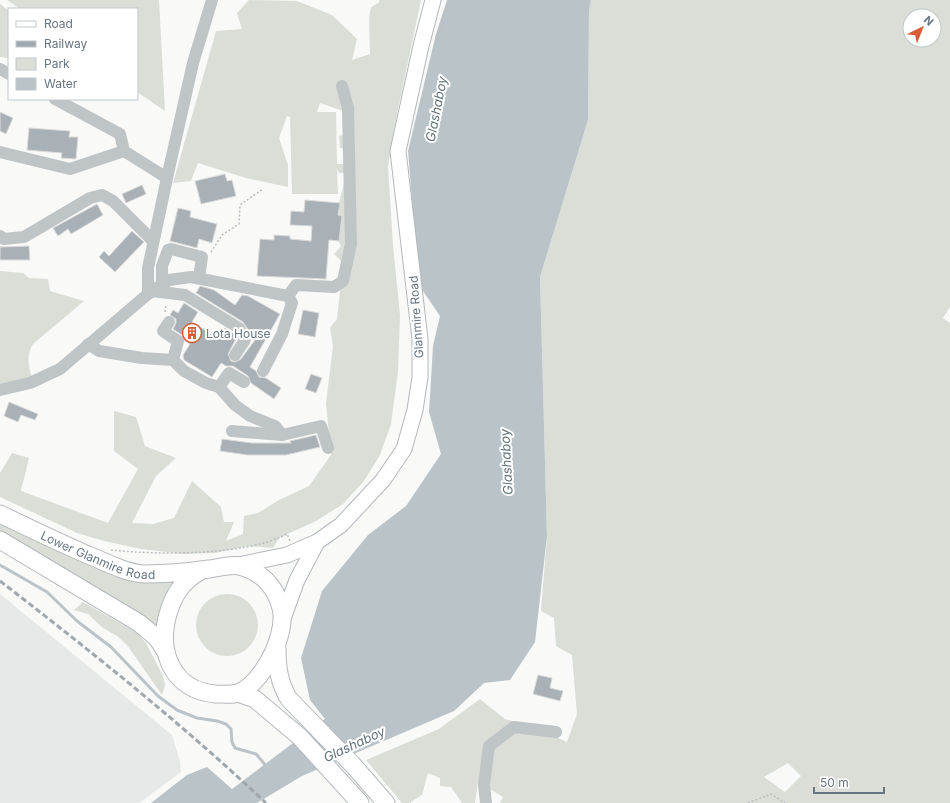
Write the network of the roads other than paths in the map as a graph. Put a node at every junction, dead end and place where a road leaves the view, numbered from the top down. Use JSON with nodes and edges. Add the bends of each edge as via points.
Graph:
{"nodes":[{"id":1,"x":212,"y":0,"type":"edge"},
{"id":2,"x":433,"y":0,"type":"edge"},
{"id":3,"x":342,"y":86,"type":"dead end"},
{"id":4,"x":57,"y":100,"type":"edge"},
{"id":5,"x":124,"y":151,"type":"junction"},
{"id":6,"x":0,"y":153,"type":"edge"},
{"id":7,"x":167,"y":178,"type":"junction"},
{"id":8,"x":0,"y":236,"type":"edge"},
{"id":9,"x":153,"y":242,"type":"junction"},
{"id":10,"x":199,"y":278,"type":"junction"},
{"id":11,"x":164,"y":288,"type":"junction"},
{"id":12,"x":150,"y":293,"type":"junction"},
{"id":13,"x":288,"y":296,"type":"junction"},
{"id":14,"x":169,"y":322,"type":"road end"},
{"id":15,"x":88,"y":344,"type":"junction"},
{"id":16,"x":235,"y":355,"type":"dead end"},
{"id":17,"x":173,"y":360,"type":"junction"},
{"id":18,"x":262,"y":371,"type":"dead end"},
{"id":19,"x":244,"y":382,"type":"dead end"},
{"id":20,"x":219,"y":387,"type":"junction"},
{"id":21,"x":0,"y":390,"type":"edge"},
{"id":22,"x":232,"y":431,"type":"dead end"},
{"id":23,"x":282,"y":434,"type":"junction"},
{"id":24,"x":328,"y":448,"type":"dead end"},
{"id":25,"x":0,"y":514,"type":"edge"},
{"id":26,"x":0,"y":540,"type":"edge"},
{"id":27,"x":317,"y":542,"type":"junction"},
{"id":28,"x":238,"y":565,"type":"junction"},
{"id":29,"x":202,"y":570,"type":"junction"},
{"id":30,"x":281,"y":624,"type":"junction"},
{"id":31,"x":277,"y":642,"type":"junction"},
{"id":32,"x":166,"y":652,"type":"junction"},
{"id":33,"x":238,"y":693,"type":"junction"},
{"id":34,"x":556,"y":732,"type":"dead end"},
{"id":35,"x":360,"y":803,"type":"edge"},
{"id":36,"x":386,"y":803,"type":"edge"},
{"id":37,"x":486,"y":803,"type":"edge"}],
"edges":[{"from":1,"to":7,"type":"lane","via":[[193,63]]},
{"from":2,"to":27,"type":"main road","name":"Glanmire Road","via":[[398,151],[420,339],[420,377],[415,410],[404,449],[383,480],[341,525]]},
{"from":3,"to":13,"type":"lane","via":[[348,108],[351,244],[343,281],[334,287],[296,285]]},
{"from":4,"to":5,"type":"lane","via":[[120,134]]},
{"from":5,"to":6,"type":"lane","via":[[70,169]]},
{"from":5,"to":7,"type":"lane"},
{"from":7,"to":9,"type":"lane"},
{"from":8,"to":9,"type":"lane","via":[[24,237],[90,198],[102,195],[113,201]]},
{"from":9,"to":12,"type":"lane","via":[[148,268]]},
{"from":10,"to":11,"type":"lane","via":[[175,278]]},
{"from":10,"to":11,"type":"lane","via":[[202,257],[168,250],[162,266]]},
{"from":10,"to":13,"type":"lane"},
{"from":11,"to":12,"type":"lane"},
{"from":11,"to":16,"type":"lane","via":[[185,295],[239,328],[245,340]]},
{"from":12,"to":15,"type":"lane"},
{"from":13,"to":18,"type":"lane","via":[[292,303],[284,328]]},
{"from":14,"to":17,"type":"lane","via":[[163,331],[178,341]]},
{"from":15,"to":17,"type":"lane","via":[[99,351]]},
{"from":15,"to":21,"type":"lane","via":[[60,369],[30,383]]},
{"from":17,"to":20,"type":"lane","via":[[184,371]]},
{"from":19,"to":20,"type":"lane","via":[[229,372]]},
{"from":20,"to":23,"type":"lane","via":[[250,416],[275,426]]},
{"from":22,"to":23,"type":"lane"},
{"from":23,"to":24,"type":"lane","via":[[321,426]]},
{"from":25,"to":29,"type":"highway","name":"Lower Glanmire Road","via":[[123,570],[144,574]]},
{"from":26,"to":32,"type":"highway","via":[[139,623],[157,638]]},
{"from":27,"to":28,"type":"main road","name":"Glanmire Road","via":[[278,558]]},
{"from":27,"to":30,"type":"main road","via":[[297,580]]},
{"from":28,"to":29,"type":"highway"},
{"from":28,"to":30,"type":"highway","via":[[255,572],[269,582],[279,598]]},
{"from":29,"to":32,"type":"highway","via":[[189,577],[171,604],[163,640]]},
{"from":30,"to":31,"type":"highway"},
{"from":31,"to":33,"type":"highway","via":[[264,669],[253,682]]},
{"from":31,"to":36,"type":"highway","via":[[278,669],[286,694]]},
{"from":32,"to":33,"type":"highway","via":[[176,674],[204,693]]},
{"from":33,"to":35,"type":"highway","via":[[258,701],[300,737]]},
{"from":34,"to":37,"type":"lane","via":[[514,727],[489,746],[484,785]]}]}
